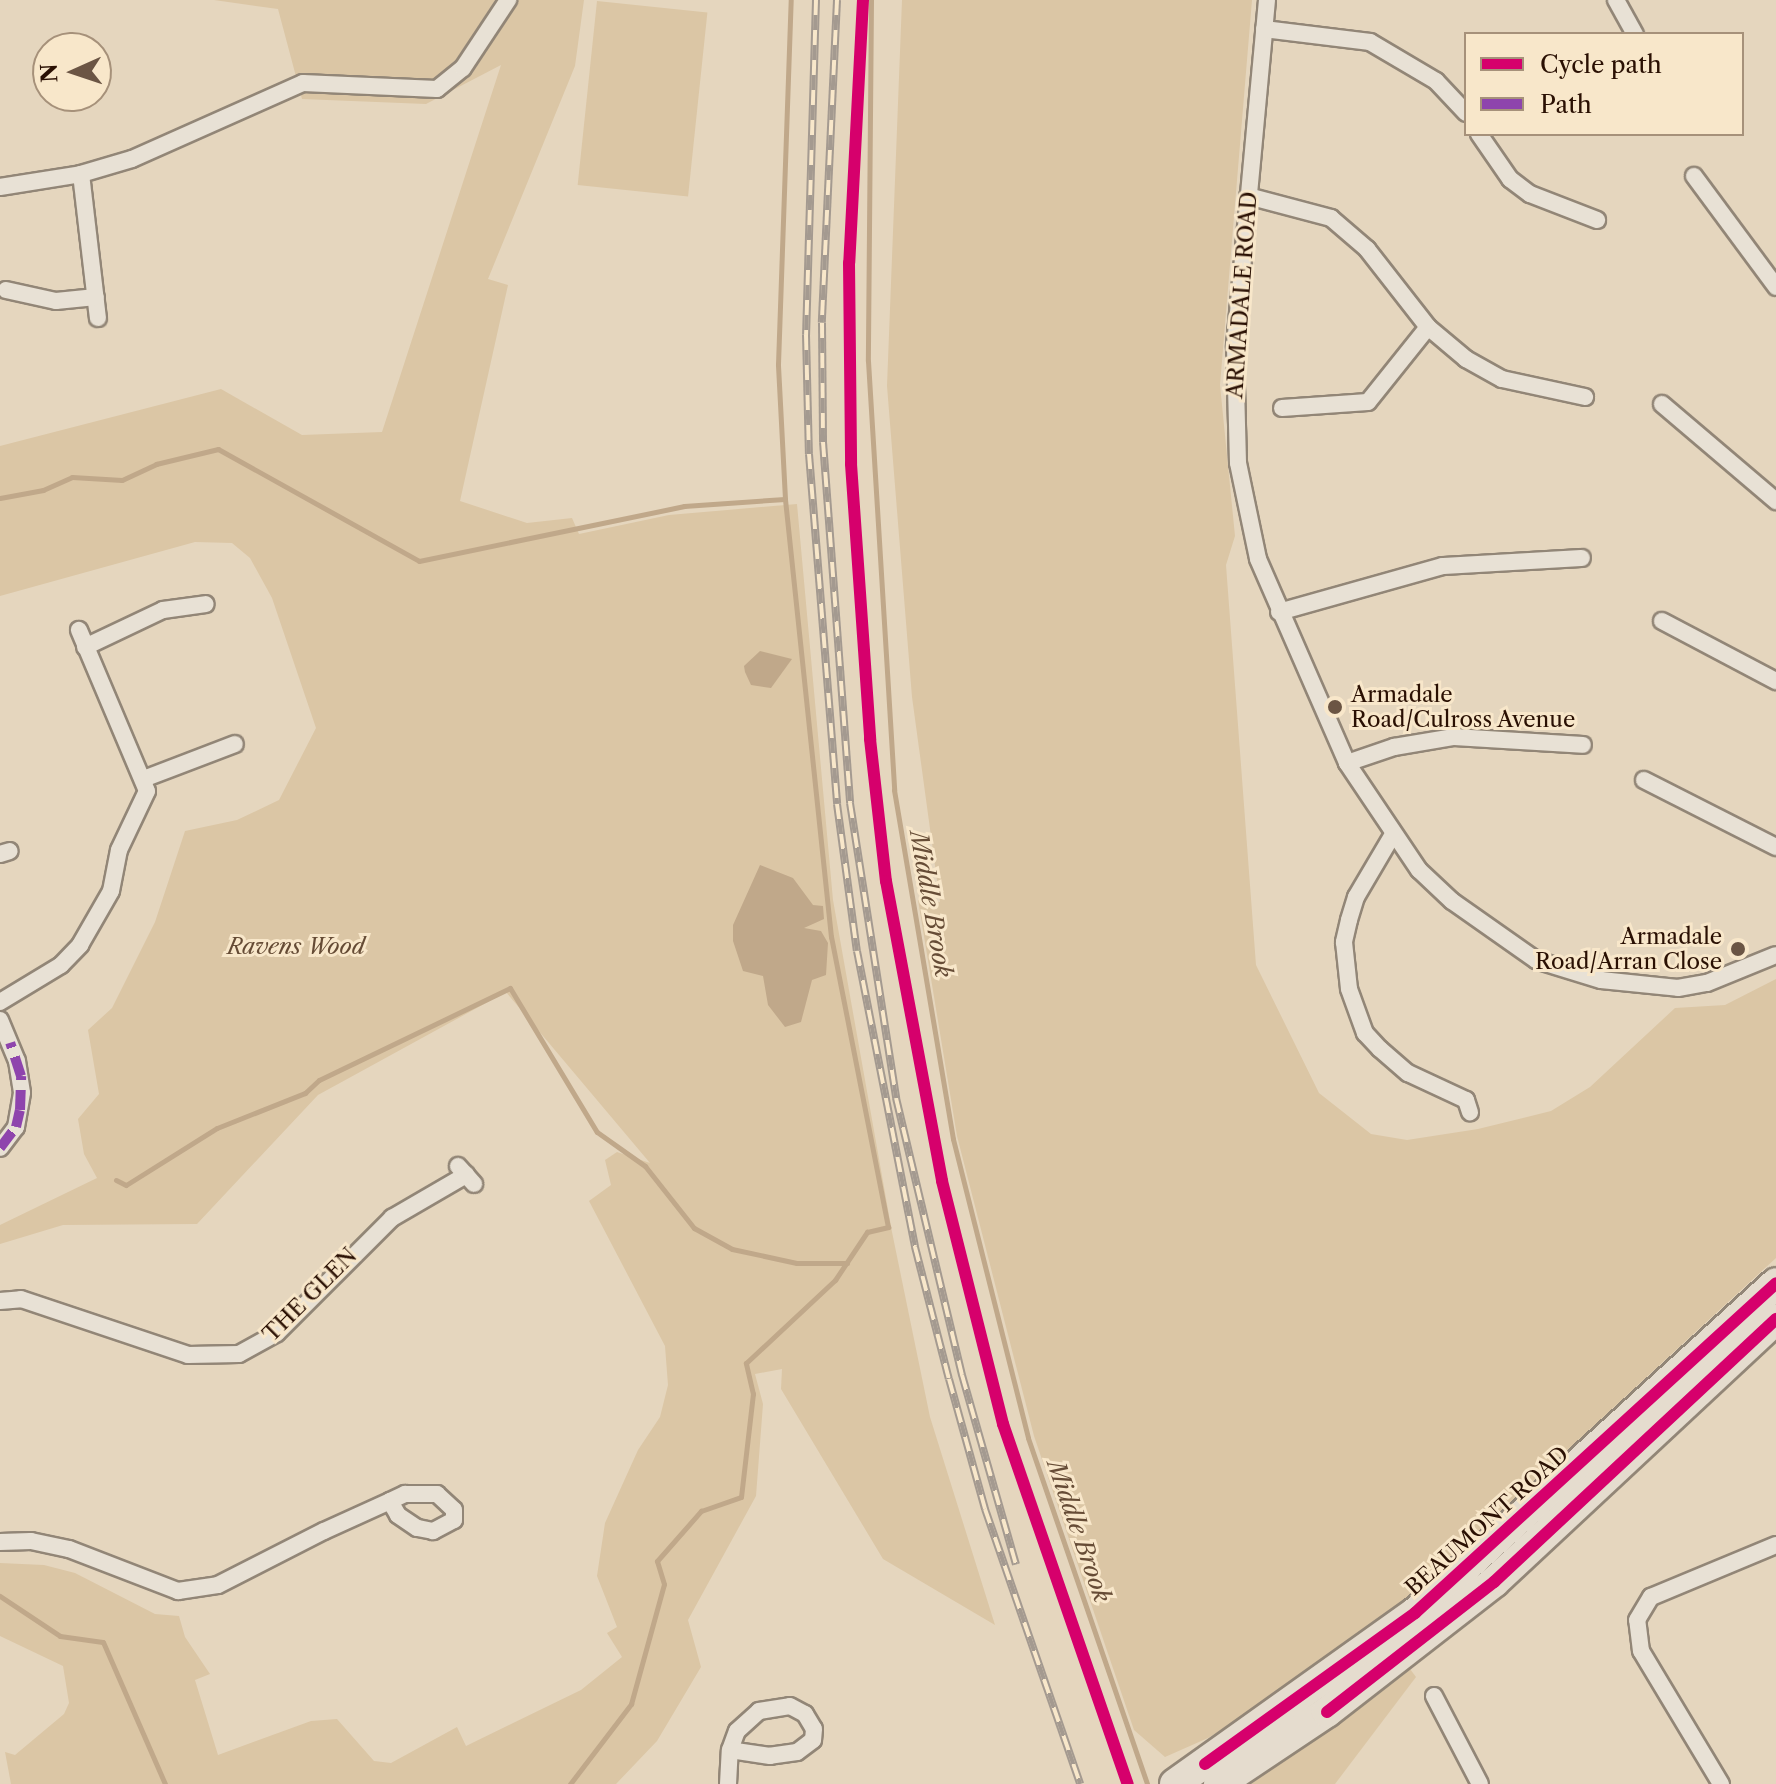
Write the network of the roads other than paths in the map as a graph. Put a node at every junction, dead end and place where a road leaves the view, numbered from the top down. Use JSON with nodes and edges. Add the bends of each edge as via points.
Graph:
{"nodes":[{"id":1,"x":508,"y":0,"type":"edge"},
{"id":2,"x":1267,"y":0,"type":"edge"},
{"id":3,"x":1616,"y":0,"type":"edge"},
{"id":4,"x":1264,"y":29,"type":"junction"},
{"id":5,"x":1634,"y":32,"type":"edge"},
{"id":6,"x":1464,"y":111,"type":"edge"},
{"id":7,"x":1481,"y":136,"type":"edge"},
{"id":8,"x":81,"y":174,"type":"junction"},
{"id":9,"x":1694,"y":176,"type":"dead end"},
{"id":10,"x":0,"y":187,"type":"edge"},
{"id":11,"x":1248,"y":196,"type":"junction"},
{"id":12,"x":1597,"y":220,"type":"dead end"},
{"id":13,"x":1776,"y":287,"type":"edge"},
{"id":14,"x":6,"y":290,"type":"dead end"},
{"id":15,"x":96,"y":297,"type":"junction"},
{"id":16,"x":98,"y":318,"type":"dead end"},
{"id":17,"x":1428,"y":327,"type":"junction"},
{"id":18,"x":1585,"y":397,"type":"dead end"},
{"id":19,"x":1662,"y":404,"type":"dead end"},
{"id":20,"x":1282,"y":408,"type":"dead end"},
{"id":21,"x":1776,"y":501,"type":"edge"},
{"id":22,"x":1582,"y":558,"type":"dead end"},
{"id":23,"x":206,"y":604,"type":"dead end"},
{"id":24,"x":1279,"y":612,"type":"junction"},
{"id":25,"x":1662,"y":621,"type":"dead end"},
{"id":26,"x":79,"y":630,"type":"dead end"},
{"id":27,"x":85,"y":647,"type":"junction"},
{"id":28,"x":1776,"y":681,"type":"edge"},
{"id":29,"x":235,"y":744,"type":"dead end"},
{"id":30,"x":1583,"y":745,"type":"dead end"},
{"id":31,"x":210,"y":754,"type":"junction"},
{"id":32,"x":1347,"y":763,"type":"junction"},
{"id":33,"x":217,"y":772,"type":"dead end"},
{"id":34,"x":146,"y":778,"type":"junction"},
{"id":35,"x":1644,"y":780,"type":"dead end"},
{"id":36,"x":1392,"y":836,"type":"junction"},
{"id":37,"x":1776,"y":847,"type":"edge"},
{"id":38,"x":1776,"y":955,"type":"edge"},
{"id":39,"x":0,"y":1002,"type":"edge"},
{"id":40,"x":0,"y":1020,"type":"edge"},
{"id":41,"x":1470,"y":1112,"type":"dead end"},
{"id":42,"x":0,"y":1148,"type":"edge"},
{"id":43,"x":466,"y":1175,"type":"dead end"},
{"id":44,"x":1776,"y":1283,"type":"edge"},
{"id":45,"x":0,"y":1301,"type":"edge"},
{"id":46,"x":1776,"y":1319,"type":"edge"},
{"id":47,"x":390,"y":1501,"type":"dead end"},
{"id":48,"x":0,"y":1542,"type":"edge"},
{"id":49,"x":1776,"y":1545,"type":"edge"},
{"id":50,"x":1434,"y":1707,"type":"dead end"},
{"id":51,"x":730,"y":1750,"type":"junction"},
{"id":52,"x":1212,"y":1774,"type":"edge"},
{"id":53,"x":728,"y":1784,"type":"edge"},
{"id":54,"x":1175,"y":1784,"type":"edge"},
{"id":55,"x":1480,"y":1784,"type":"edge"},
{"id":56,"x":1721,"y":1784,"type":"edge"}],
"edges":[{"from":1,"to":8,"type":"street","via":[[463,68],[437,89],[303,83],[132,159]]},
{"from":2,"to":4,"type":"street","name":"ARMADALE ROAD"},
{"from":3,"to":5,"type":"street"},
{"from":4,"to":6,"type":"street","via":[[1370,42],[1436,81]]},
{"from":4,"to":11,"type":"street","name":"ARMADALE ROAD"},
{"from":7,"to":12,"type":"street","via":[[1520,187]]},
{"from":8,"to":10,"type":"street"},
{"from":8,"to":15,"type":"street"},
{"from":9,"to":13,"type":"street"},
{"from":11,"to":17,"type":"street","via":[[1331,218],[1375,257]]},
{"from":11,"to":24,"type":"street","name":"ARMADALE ROAD","via":[[1235,348],[1236,434],[1246,513]]},
{"from":14,"to":15,"type":"street","via":[[56,301]]},
{"from":15,"to":16,"type":"street"},
{"from":17,"to":18,"type":"street","via":[[1466,359],[1502,379]]},
{"from":17,"to":20,"type":"street","via":[[1368,402]]},
{"from":19,"to":21,"type":"street"},
{"from":22,"to":24,"type":"street","via":[[1443,566]]},
{"from":23,"to":27,"type":"street","via":[[181,617],[163,610]]},
{"from":24,"to":32,"type":"street","name":"ARMADALE ROAD"},
{"from":25,"to":28,"type":"street"},
{"from":26,"to":27,"type":"street"},
{"from":27,"to":34,"type":"street","via":[[121,734]]},
{"from":29,"to":31,"type":"street"},
{"from":30,"to":32,"type":"street","via":[[1454,737],[1394,747]]},
{"from":31,"to":33,"type":"street"},
{"from":31,"to":34,"type":"street"},
{"from":32,"to":36,"type":"street","name":"ARMADALE ROAD"},
{"from":34,"to":39,"type":"street","via":[[144,808],[119,850],[111,891],[80,945],[61,965]]},
{"from":35,"to":37,"type":"street"},
{"from":36,"to":38,"type":"street","name":"ARMADALE ROAD","via":[[1452,901],[1506,942],[1566,971],[1678,988],[1707,983]]},
{"from":36,"to":41,"type":"street","via":[[1356,897],[1349,920],[1344,942],[1349,989],[1365,1033],[1380,1049],[1408,1073],[1466,1100]]},
{"from":40,"to":42,"type":"street","via":[[17,1061],[22,1093],[16,1127]]},
{"from":43,"to":45,"type":"street","name":"THE GLEN","via":[[392,1218],[277,1333],[239,1354],[188,1355],[21,1299]]},
{"from":44,"to":52,"type":"highway","name":"BEAUMONT ROAD","via":[[1415,1613]]},
{"from":46,"to":52,"type":"highway","name":"BEAUMONT ROAD","via":[[1494,1582],[1327,1712]]},
{"from":47,"to":48,"type":"street","via":[[218,1585],[178,1591],[69,1549],[31,1541]]},
{"from":49,"to":56,"type":"street","via":[[1651,1597],[1637,1620],[1641,1651]]},
{"from":50,"to":55,"type":"street"},
{"from":51,"to":51,"type":"street","via":[[770,1756],[797,1752],[813,1740],[814,1729],[805,1714],[775,1706],[747,1719]]},
{"from":51,"to":53,"type":"street"},
{"from":52,"to":54,"type":"highway","name":"BEAUMONT ROAD"}]}
